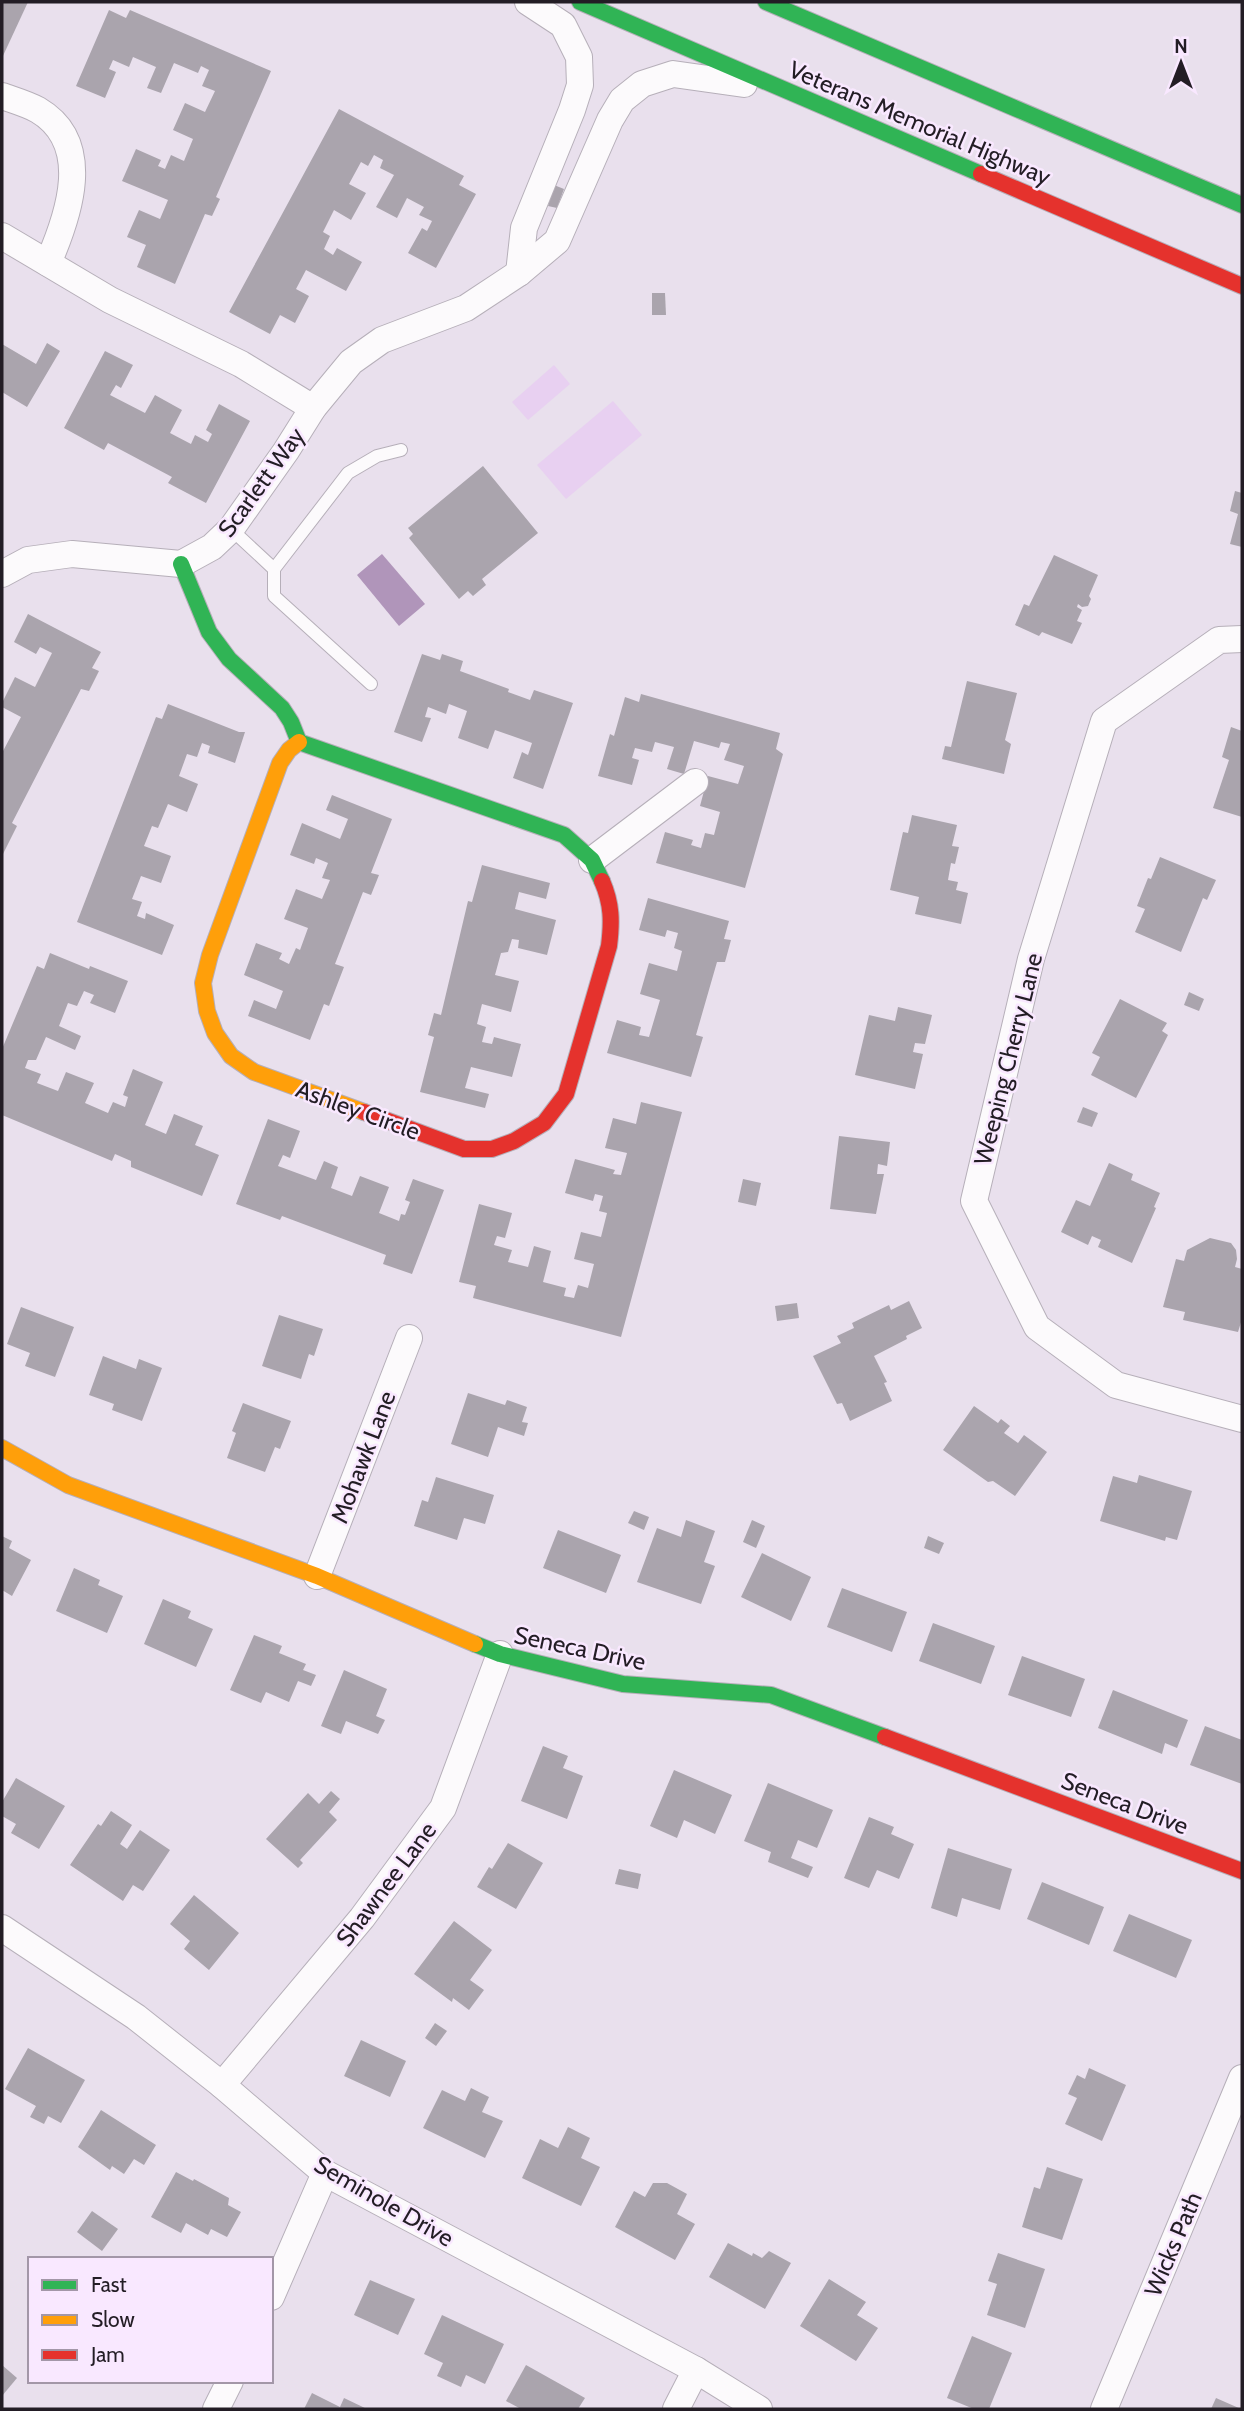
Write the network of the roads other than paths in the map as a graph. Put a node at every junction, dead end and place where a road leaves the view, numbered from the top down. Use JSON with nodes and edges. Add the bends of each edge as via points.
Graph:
{"nodes":[{"id":1,"x":528,"y":2,"type":"edge"},
{"id":2,"x":580,"y":2,"type":"edge"},
{"id":3,"x":766,"y":2,"type":"edge"},
{"id":4,"x":793,"y":94,"type":"junction"},
{"id":5,"x":2,"y":96,"type":"edge"},
{"id":6,"x":1242,"y":205,"type":"edge"},
{"id":7,"x":2,"y":236,"type":"edge"},
{"id":8,"x":48,"y":263,"type":"junction"},
{"id":9,"x":519,"y":274,"type":"junction"},
{"id":10,"x":1242,"y":286,"type":"edge"},
{"id":11,"x":313,"y":408,"type":"junction"},
{"id":12,"x":401,"y":450,"type":"dead end"},
{"id":13,"x":232,"y":529,"type":"junction"},
{"id":14,"x":181,"y":564,"type":"junction"},
{"id":15,"x":274,"y":569,"type":"junction"},
{"id":16,"x":2,"y":574,"type":"edge"},
{"id":17,"x":1242,"y":639,"type":"edge"},
{"id":18,"x":372,"y":684,"type":"dead end"},
{"id":19,"x":299,"y":742,"type":"junction"},
{"id":20,"x":695,"y":782,"type":"dead end"},
{"id":21,"x":592,"y":860,"type":"junction"},
{"id":22,"x":408,"y":1338,"type":"dead end"},
{"id":23,"x":1242,"y":1419,"type":"edge"},
{"id":24,"x":2,"y":1448,"type":"edge"},
{"id":25,"x":317,"y":1576,"type":"junction"},
{"id":26,"x":499,"y":1654,"type":"junction"},
{"id":27,"x":1242,"y":1871,"type":"edge"},
{"id":28,"x":2,"y":1927,"type":"edge"},
{"id":29,"x":1242,"y":2078,"type":"edge"},
{"id":30,"x":222,"y":2085,"type":"junction"},
{"id":31,"x":325,"y":2173,"type":"junction"},
{"id":32,"x":273,"y":2292,"type":"edge"},
{"id":33,"x":696,"y":2370,"type":"junction"},
{"id":34,"x":229,"y":2383,"type":"edge"},
{"id":35,"x":216,"y":2409,"type":"edge"},
{"id":36,"x":676,"y":2409,"type":"edge"},
{"id":37,"x":759,"y":2409,"type":"edge"},
{"id":38,"x":1104,"y":2409,"type":"edge"}],
"edges":[{"from":1,"to":9,"type":"street","via":[[563,26],[579,57],[580,85],[524,228]]},
{"from":2,"to":4,"type":"street","name":"Veterans Memorial Highway"},
{"from":3,"to":6,"type":"street","name":"Veterans Memorial Highway"},
{"from":4,"to":9,"type":"street","name":"Scarlett Way","via":[[673,74],[642,83],[622,100],[610,120],[557,241]]},
{"from":4,"to":10,"type":"street","name":"Veterans Memorial Highway"},
{"from":5,"to":8,"type":"street","via":[[37,110],[57,125],[69,146],[71,196]]},
{"from":7,"to":8,"type":"street","name":"Scarlett Way"},
{"from":8,"to":11,"type":"street","name":"Scarlett Way","via":[[110,300],[241,364]]},
{"from":9,"to":11,"type":"street","name":"Scarlett Way","via":[[466,308],[382,340],[351,362]]},
{"from":11,"to":13,"type":"street","name":"Scarlett Way"},
{"from":12,"to":15,"type":"lane","via":[[377,456],[348,473]]},
{"from":13,"to":14,"type":"street","name":"Scarlett Way","via":[[212,548]]},
{"from":13,"to":15,"type":"lane"},
{"from":14,"to":16,"type":"street","via":[[72,554],[28,560]]},
{"from":14,"to":19,"type":"street","via":[[209,632],[229,659],[282,708]]},
{"from":15,"to":18,"type":"lane","via":[[274,596]]},
{"from":17,"to":23,"type":"street","name":"Weeping Cherry Lane","via":[[1219,640],[1104,721],[1031,959],[974,1201],[1037,1327],[1116,1385]]},
{"from":19,"to":21,"type":"street","name":"Ashley Circle","via":[[564,835]]},
{"from":19,"to":21,"type":"street","name":"Ashley Circle","via":[[280,764],[203,983],[215,1033],[231,1056],[254,1072],[464,1149],[492,1149],[526,1135],[544,1123],[566,1094],[609,946],[610,900]]},
{"from":20,"to":21,"type":"street"},
{"from":22,"to":25,"type":"street","name":"Mohawk Lane"},
{"from":24,"to":25,"type":"street","name":"Seneca Drive","via":[[68,1485]]},
{"from":25,"to":26,"type":"street","name":"Seneca Drive"},
{"from":26,"to":27,"type":"street","name":"Seneca Drive","via":[[623,1684],[771,1695]]},
{"from":26,"to":30,"type":"street","name":"Shawnee Lane","via":[[443,1808],[362,1918]]},
{"from":28,"to":30,"type":"street","name":"Seminole Drive","via":[[136,2017]]},
{"from":29,"to":38,"type":"street","name":"Wicks Path"},
{"from":30,"to":31,"type":"street","name":"Seminole Drive"},
{"from":31,"to":32,"type":"street"},
{"from":31,"to":33,"type":"street","name":"Seminole Drive"},
{"from":33,"to":36,"type":"street"},
{"from":33,"to":37,"type":"street","name":"Seminole Drive"},
{"from":34,"to":35,"type":"street"}]}
